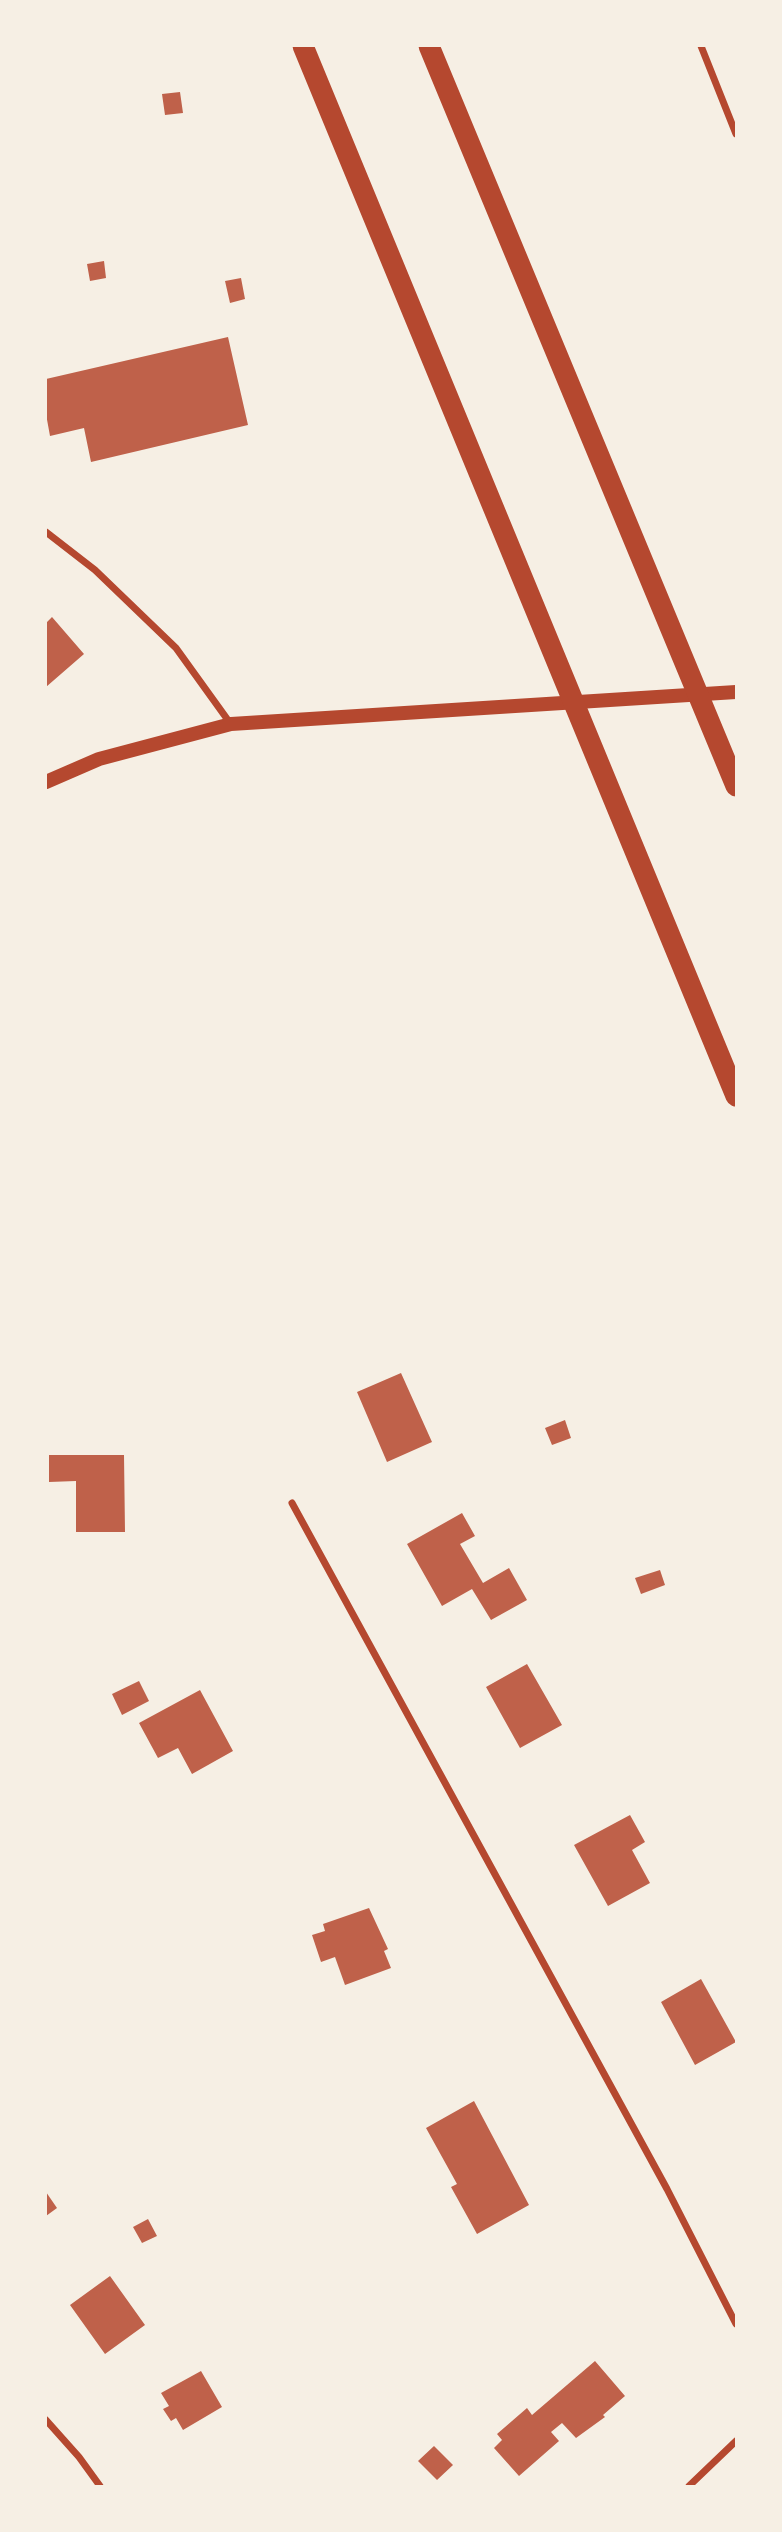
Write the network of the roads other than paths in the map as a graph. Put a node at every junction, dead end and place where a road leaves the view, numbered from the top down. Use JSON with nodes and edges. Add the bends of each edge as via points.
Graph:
{"nodes":[{"id":1,"x":303,"y":46,"type":"edge"},
{"id":2,"x":429,"y":46,"type":"edge"},
{"id":3,"x":701,"y":46,"type":"edge"},
{"id":4,"x":737,"y":134,"type":"edge"},
{"id":5,"x":46,"y":531,"type":"edge"},
{"id":6,"x":737,"y":692,"type":"edge"},
{"id":7,"x":231,"y":724,"type":"junction"},
{"id":8,"x":46,"y":782,"type":"edge"},
{"id":9,"x":737,"y":786,"type":"edge"},
{"id":10,"x":737,"y":1096,"type":"edge"},
{"id":11,"x":292,"y":1503,"type":"dead end"},
{"id":12,"x":737,"y":2324,"type":"edge"},
{"id":13,"x":46,"y":2420,"type":"edge"},
{"id":14,"x":737,"y":2441,"type":"edge"},
{"id":15,"x":100,"y":2487,"type":"edge"},
{"id":16,"x":689,"y":2487,"type":"edge"}],
"edges":[{"from":1,"to":10,"type":"highway"},
{"from":2,"to":9,"type":"highway"},
{"from":3,"to":4,"type":"street"},
{"from":5,"to":7,"type":"street","via":[[95,570],[176,648]]},
{"from":6,"to":7,"type":"main road"},
{"from":7,"to":8,"type":"main road","via":[[99,760]]},
{"from":11,"to":12,"type":"street"},
{"from":13,"to":15,"type":"street"},
{"from":14,"to":16,"type":"street"}]}
